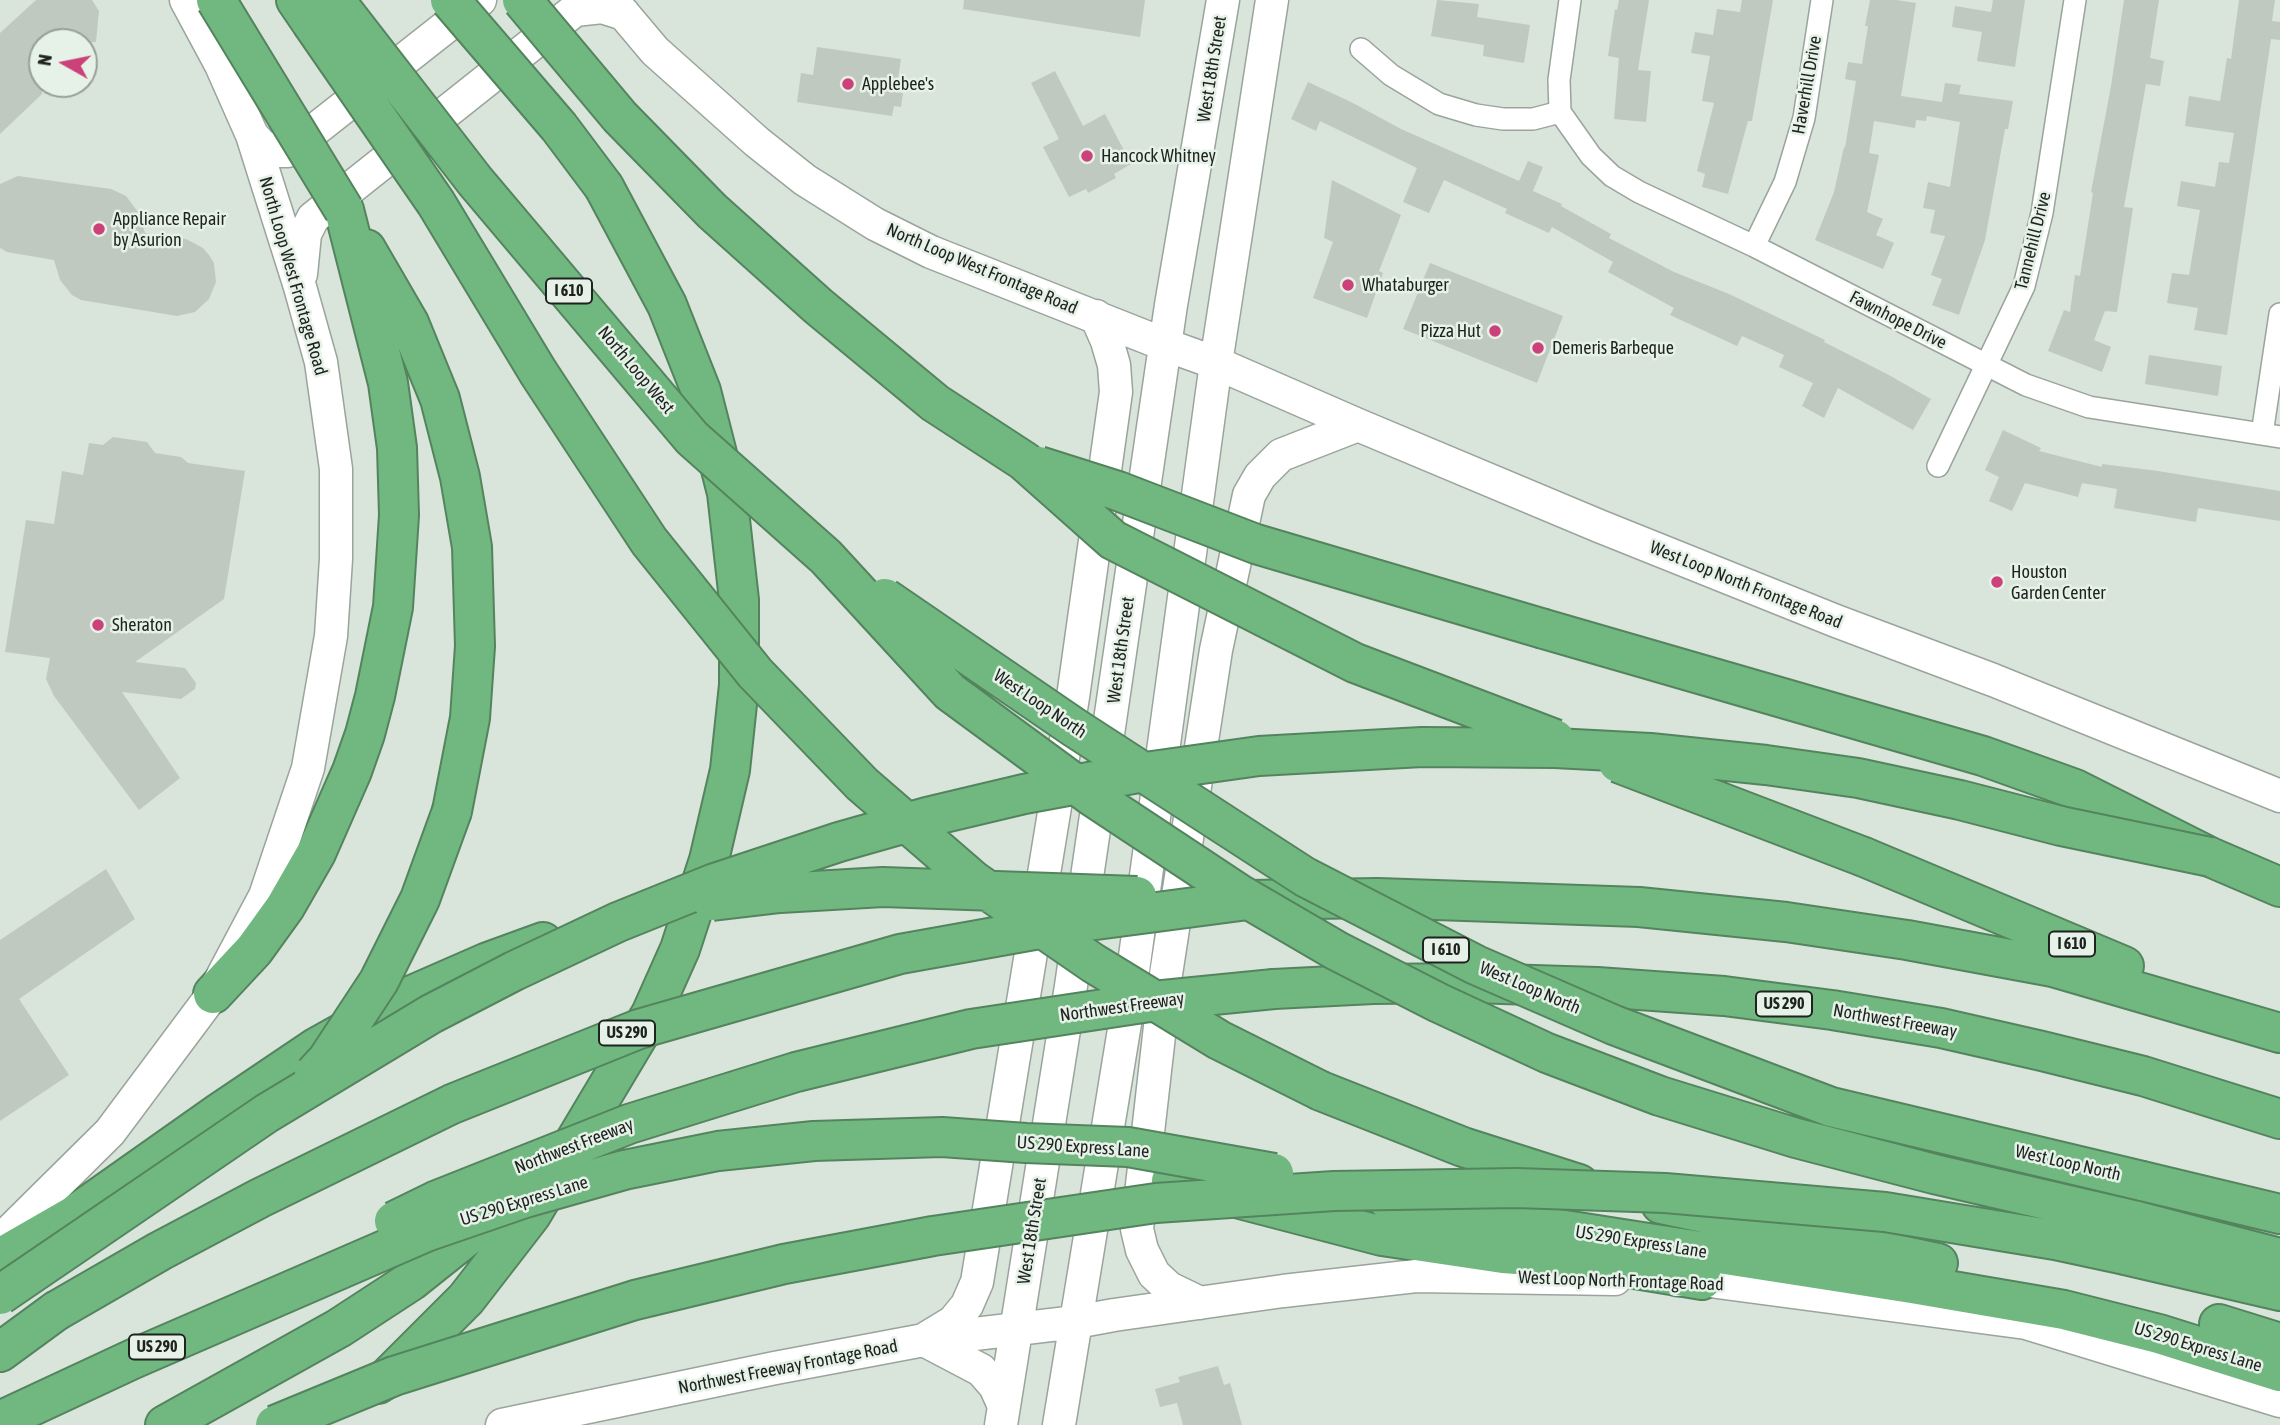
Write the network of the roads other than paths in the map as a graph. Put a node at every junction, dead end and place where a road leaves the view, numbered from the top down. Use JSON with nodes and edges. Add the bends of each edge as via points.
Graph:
{"nodes":[{"id":1,"x":186,"y":0,"type":"edge"},
{"id":2,"x":216,"y":0,"type":"edge"},
{"id":3,"x":450,"y":0,"type":"edge"},
{"id":4,"x":480,"y":0,"type":"edge"},
{"id":5,"x":522,"y":0,"type":"edge"},
{"id":6,"x":1223,"y":0,"type":"edge"},
{"id":7,"x":1272,"y":0,"type":"edge"},
{"id":8,"x":1570,"y":0,"type":"edge"},
{"id":9,"x":1822,"y":0,"type":"edge"},
{"id":10,"x":2075,"y":0,"type":"edge"},
{"id":11,"x":320,"y":6,"type":"edge"},
{"id":12,"x":618,"y":7,"type":"edge"},
{"id":13,"x":1362,"y":50,"type":"dead end"},
{"id":14,"x":1560,"y":111,"type":"junction"},
{"id":15,"x":252,"y":135,"type":"junction"},
{"id":16,"x":1201,"y":136,"type":"junction"},
{"id":17,"x":1249,"y":155,"type":"junction"},
{"id":18,"x":344,"y":211,"type":"junction"},
{"id":19,"x":1754,"y":246,"type":"junction"},
{"id":20,"x":300,"y":287,"type":"junction"},
{"id":21,"x":2280,"y":314,"type":"edge"},
{"id":22,"x":1096,"y":316,"type":"junction"},
{"id":23,"x":1166,"y":345,"type":"junction"},
{"id":24,"x":1216,"y":363,"type":"junction"},
{"id":25,"x":1988,"y":365,"type":"junction"},
{"id":26,"x":1358,"y":425,"type":"junction"},
{"id":27,"x":2271,"y":436,"type":"edge"},
{"id":28,"x":1024,"y":461,"type":"junction"},
{"id":29,"x":1938,"y":466,"type":"dead end"},
{"id":30,"x":826,"y":557,"type":"junction"},
{"id":31,"x":2280,"y":796,"type":"edge"},
{"id":32,"x":2210,"y":857,"type":"junction"},
{"id":33,"x":2280,"y":887,"type":"edge"},
{"id":34,"x":1248,"y":900,"type":"junction"},
{"id":35,"x":213,"y":994,"type":"junction"},
{"id":36,"x":2280,"y":1033,"type":"edge"},
{"id":37,"x":609,"y":1085,"type":"junction"},
{"id":38,"x":2280,"y":1119,"type":"edge"},
{"id":39,"x":1026,"y":1143,"type":"junction"},
{"id":40,"x":2280,"y":1214,"type":"edge"},
{"id":41,"x":2129,"y":1238,"type":"junction"},
{"id":42,"x":0,"y":1241,"type":"edge"},
{"id":43,"x":0,"y":1258,"type":"edge"},
{"id":44,"x":2280,"y":1258,"type":"edge"},
{"id":45,"x":1702,"y":1280,"type":"junction"},
{"id":46,"x":2280,"y":1291,"type":"edge"},
{"id":47,"x":0,"y":1295,"type":"edge"},
{"id":48,"x":1200,"y":1303,"type":"junction"},
{"id":49,"x":56,"y":1311,"type":"junction"},
{"id":50,"x":1076,"y":1322,"type":"junction"},
{"id":51,"x":1016,"y":1329,"type":"junction"},
{"id":52,"x":924,"y":1340,"type":"junction"},
{"id":53,"x":2280,"y":1343,"type":"edge"},
{"id":54,"x":1,"y":1351,"type":"edge"},
{"id":55,"x":2280,"y":1372,"type":"edge"},
{"id":56,"x":2280,"y":1401,"type":"edge"},
{"id":57,"x":1003,"y":1416,"type":"edge"},
{"id":58,"x":0,"y":1421,"type":"edge"},
{"id":59,"x":36,"y":1425,"type":"edge"},
{"id":60,"x":165,"y":1425,"type":"edge"},
{"id":61,"x":275,"y":1425,"type":"edge"},
{"id":62,"x":311,"y":1425,"type":"edge"},
{"id":63,"x":502,"y":1425,"type":"edge"},
{"id":64,"x":1059,"y":1425,"type":"edge"}],
"edges":[{"from":1,"to":15,"type":"main road","name":"North Loop West Frontage Road"},
{"from":2,"to":18,"type":"highway","bridge":true},
{"from":3,"to":37,"type":"highway","bridge":true,"via":[[604,187],[667,305],[701,391],[727,493],[739,600],[739,685],[730,770],[709,860],[680,949],[651,1014]]},
{"from":4,"to":15,"type":"main road","via":[[288,151],[262,146]]},
{"from":5,"to":28,"type":"highway","number":"I 610","bridge":true,"via":[[620,117],[712,211],[935,403]]},
{"from":6,"to":16,"type":"main road","name":"West 18th Street"},
{"from":7,"to":17,"type":"main road"},
{"from":8,"to":14,"type":"street","via":[[1559,80]]},
{"from":9,"to":19,"type":"street","name":"Haverhill Drive","via":[[1804,118],[1785,182]]},
{"from":10,"to":25,"type":"street","name":"Tannehill Drive","via":[[2042,213],[2024,286]]},
{"from":11,"to":30,"type":"highway","name":"North Loop West","number":"I 610","bridge":true,"via":[[692,438]]},
{"from":11,"to":53,"type":"highway","bridge":true,"via":[[538,372],[649,541],[755,673],[862,784],[974,881],[1093,963],[1219,1040],[1321,1091],[1529,1169],[1718,1218],[2085,1292]]},
{"from":12,"to":20,"type":"main road","via":[[575,10],[313,218],[305,234]]},
{"from":12,"to":22,"type":"main road","name":"North Loop West Frontage Road","via":[[654,51],[805,180],[931,252]]},
{"from":13,"to":14,"type":"street","via":[[1391,75],[1439,104],[1503,118],[1533,119]]},
{"from":14,"to":19,"type":"street","name":"Fawnhope Drive","via":[[1591,156],[1612,176]]},
{"from":15,"to":20,"type":"main road","name":"North Loop West Frontage Road"},
{"from":16,"to":17,"type":"main road"},
{"from":16,"to":23,"type":"main road","name":"West 18th Street"},
{"from":17,"to":24,"type":"main road"},
{"from":18,"to":35,"type":"highway","via":[[388,383],[397,448],[399,515],[393,607],[375,696],[352,771],[316,853],[262,940]]},
{"from":18,"to":49,"type":"highway","bridge":true,"via":[[409,323],[440,399],[460,477],[472,547],[475,646],[470,718],[452,811],[420,899],[379,981],[327,1060],[262,1129],[148,1225]]},
{"from":19,"to":25,"type":"street","name":"Fawnhope Drive"},
{"from":20,"to":35,"type":"main road","name":"North Loop West Frontage Road","via":[[321,362],[336,469],[331,636],[308,768],[265,896]]},
{"from":21,"to":27,"type":"street"},
{"from":22,"to":23,"type":"main road","name":"North Loop West Frontage Road"},
{"from":22,"to":52,"type":"main road","via":[[1111,353],[1116,392],[1071,711],[977,1282],[953,1322]]},
{"from":23,"to":24,"type":"main road","name":"North Loop West Frontage Road"},
{"from":23,"to":51,"type":"main road","name":"West 18th Street"},
{"from":24,"to":26,"type":"main road","name":"West Loop North Frontage Road"},
{"from":24,"to":50,"type":"main road","via":[[1130,993]]},
{"from":25,"to":27,"type":"street","name":"Fawnhope Drive","via":[[2025,385],[2089,407]]},
{"from":25,"to":29,"type":"street","name":"Tannehill Drive"},
{"from":26,"to":31,"type":"main road","name":"West Loop North Frontage Road","via":[[1599,526]]},
{"from":26,"to":48,"type":"main road","via":[[1281,455],[1260,476],[1249,495],[1216,650],[1166,974],[1138,1229],[1154,1274],[1168,1288]]},
{"from":28,"to":32,"type":"highway","bridge":true,"via":[[1256,544],[1983,756],[2075,789]]},
{"from":28,"to":36,"type":"highway","number":"I 610","bridge":true,"via":[[1113,540],[1355,663],[1864,857]]},
{"from":30,"to":40,"type":"highway","name":"West Loop North","number":"I 610","bridge":true,"via":[[1075,728],[1305,877],[1476,965],[1614,1025],[1831,1107]]},
{"from":30,"to":41,"type":"highway","bridge":true,"via":[[950,692],[1093,797],[1241,895],[1337,951],[1547,1053],[1660,1096],[1922,1171]]},
{"from":32,"to":33,"type":"highway"},
{"from":32,"to":47,"type":"highway","bridge":true,"via":[[1858,778],[1650,753],[1422,747],[1259,757],[1024,794],[901,824],[715,883],[514,971],[431,1013],[267,1113]]},
{"from":34,"to":36,"type":"highway","number":"US 290","via":[[1378,898],[1639,907],[1786,922],[2053,967]]},
{"from":34,"to":43,"type":"highway","bridge":true,"via":[[883,887],[678,904],[578,930],[401,1000],[317,1047],[72,1216]]},
{"from":34,"to":49,"type":"highway","number":"US 290","bridge":true,"via":[[1073,923],[900,954],[639,1029],[452,1104],[260,1198]]},
{"from":35,"to":42,"type":"main road","via":[[110,1132]]},
{"from":37,"to":60,"type":"highway","via":[[548,1157],[480,1226],[411,1281],[339,1328]]},
{"from":37,"to":62,"type":"highway","via":[[531,1215],[466,1299],[387,1378]]},
{"from":38,"to":59,"type":"highway","name":"Northwest Freeway","number":"US 290","bridge":true,"via":[[2143,1076],[1941,1028],[1724,996],[1499,984],[1373,984],[1163,1000],[971,1029],[796,1072],[628,1124],[435,1201],[282,1276],[127,1364]]},
{"from":39,"to":45,"type":"highway","bridge":true,"via":[[1382,1236]]},
{"from":39,"to":55,"type":"highway","name":"US 290 Express Lane","bridge":true,"via":[[1128,1147],[1494,1219],[2064,1310]]},
{"from":39,"to":58,"type":"highway","name":"US 290 Express Lane","bridge":true,"via":[[942,1137],[814,1141],[718,1151],[624,1170],[426,1232]]},
{"from":41,"to":44,"type":"highway"},
{"from":41,"to":46,"type":"highway"},
{"from":41,"to":61,"type":"highway","bridge":true,"via":[[2055,1240],[1885,1212],[1665,1193],[1516,1188],[1334,1191],[1156,1203],[933,1236],[784,1264],[635,1300],[394,1376]]},
{"from":45,"to":48,"type":"main road","name":"West Loop North Frontage Road","via":[[1416,1276]]},
{"from":45,"to":56,"type":"main road","name":"West Loop North Frontage Road","via":[[2025,1323]]},
{"from":48,"to":50,"type":"main road","name":"West Loop North Frontage Road"},
{"from":49,"to":54,"type":"highway","number":"US 290"},
{"from":50,"to":51,"type":"main road","name":"Northwest Freeway Frontage Road"},
{"from":50,"to":64,"type":"main road"},
{"from":51,"to":52,"type":"main road","name":"Northwest Freeway Frontage Road"},
{"from":51,"to":57,"type":"main road","name":"West 18th Street"},
{"from":52,"to":57,"type":"main road","via":[[981,1370],[995,1386]]},
{"from":52,"to":63,"type":"main road","name":"Northwest Freeway Frontage Road"}]}
